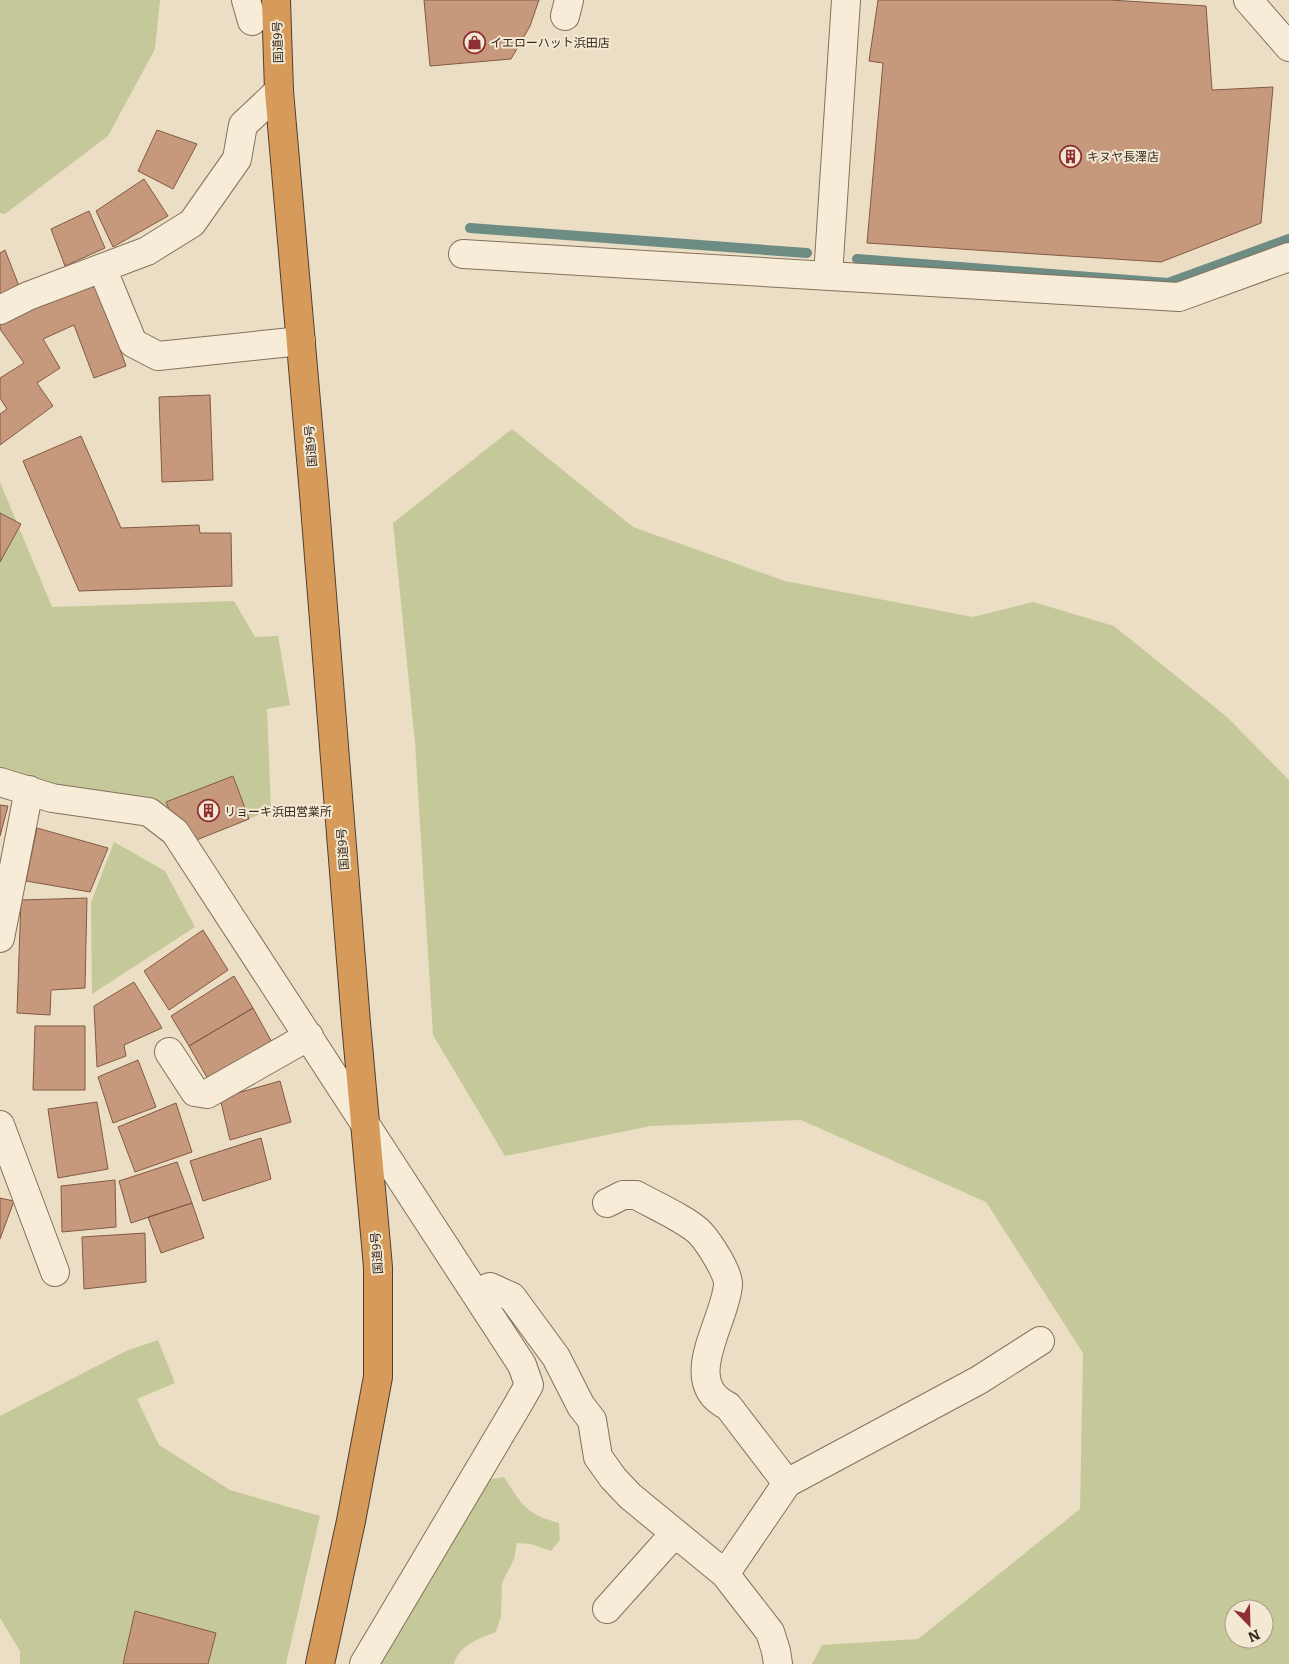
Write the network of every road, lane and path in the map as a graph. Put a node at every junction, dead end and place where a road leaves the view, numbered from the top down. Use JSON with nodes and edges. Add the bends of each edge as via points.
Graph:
{"nodes":[{"id":1,"x":276,"y":0,"type":"edge"},
{"id":2,"x":846,"y":0,"type":"edge"},
{"id":3,"x":1248,"y":0,"type":"edge"},
{"id":4,"x":1289,"y":47,"type":"edge"},
{"id":5,"x":279,"y":90,"type":"junction"},
{"id":6,"x":463,"y":254,"type":"dead end"},
{"id":7,"x":1289,"y":257,"type":"edge"},
{"id":8,"x":102,"y":268,"type":"junction"},
{"id":9,"x":828,"y":276,"type":"junction"},
{"id":10,"x":0,"y":310,"type":"edge"},
{"id":11,"x":301,"y":341,"type":"junction"},
{"id":12,"x":0,"y":782,"type":"edge"},
{"id":13,"x":29,"y":790,"type":"junction"},
{"id":14,"x":0,"y":938,"type":"edge"},
{"id":15,"x":309,"y":1036,"type":"junction"},
{"id":16,"x":169,"y":1052,"type":"dead end"},
{"id":17,"x":365,"y":1121,"type":"junction"},
{"id":18,"x":0,"y":1125,"type":"edge"},
{"id":19,"x":607,"y":1203,"type":"dead end"},
{"id":20,"x":55,"y":1272,"type":"dead end"},
{"id":21,"x":475,"y":1293,"type":"junction"},
{"id":22,"x":1040,"y":1341,"type":"dead end"},
{"id":23,"x":787,"y":1483,"type":"junction"},
{"id":24,"x":675,"y":1533,"type":"junction"},
{"id":25,"x":725,"y":1574,"type":"junction"},
{"id":26,"x":607,"y":1608,"type":"dead end"},
{"id":27,"x":366,"y":1663,"type":"edge"},
{"id":28,"x":320,"y":1664,"type":"edge"},
{"id":29,"x":778,"y":1664,"type":"edge"}],
"edges":[{"from":1,"to":5,"type":"highway","name":"国道9号"},
{"from":2,"to":9,"type":"street"},
{"from":3,"to":4,"type":"street"},
{"from":5,"to":8,"type":"street","via":[[243,125],[238,159],[192,223],[148,251]]},
{"from":5,"to":11,"type":"highway","name":"国道9号"},
{"from":6,"to":9,"type":"street"},
{"from":7,"to":9,"type":"street","via":[[1179,297]]},
{"from":8,"to":10,"type":"street"},
{"from":8,"to":11,"type":"street","via":[[133,343],[158,356]]},
{"from":11,"to":17,"type":"highway","name":"国道9号"},
{"from":12,"to":13,"type":"street"},
{"from":13,"to":14,"type":"street"},
{"from":13,"to":15,"type":"street","via":[[52,798],[149,812],[175,832]]},
{"from":15,"to":16,"type":"street","via":[[207,1094],[195,1092]]},
{"from":15,"to":17,"type":"street"},
{"from":17,"to":21,"type":"street"},
{"from":17,"to":28,"type":"highway","name":"国道9号","via":[[378,1267],[378,1376]]},
{"from":18,"to":20,"type":"street"},
{"from":19,"to":23,"type":"street","via":[[623,1195],[636,1195],[700,1233],[717,1258],[728,1284],[704,1380],[717,1401],[728,1406]]},
{"from":21,"to":24,"type":"street","via":[[490,1287],[512,1297],[556,1357],[581,1406],[592,1420],[598,1457],[630,1496]]},
{"from":21,"to":27,"type":"street","via":[[522,1365],[529,1385]]},
{"from":22,"to":23,"type":"street","via":[[979,1380]]},
{"from":23,"to":25,"type":"street"},
{"from":24,"to":25,"type":"street"},
{"from":24,"to":26,"type":"street"},
{"from":25,"to":29,"type":"street","via":[[770,1632]]}]}
